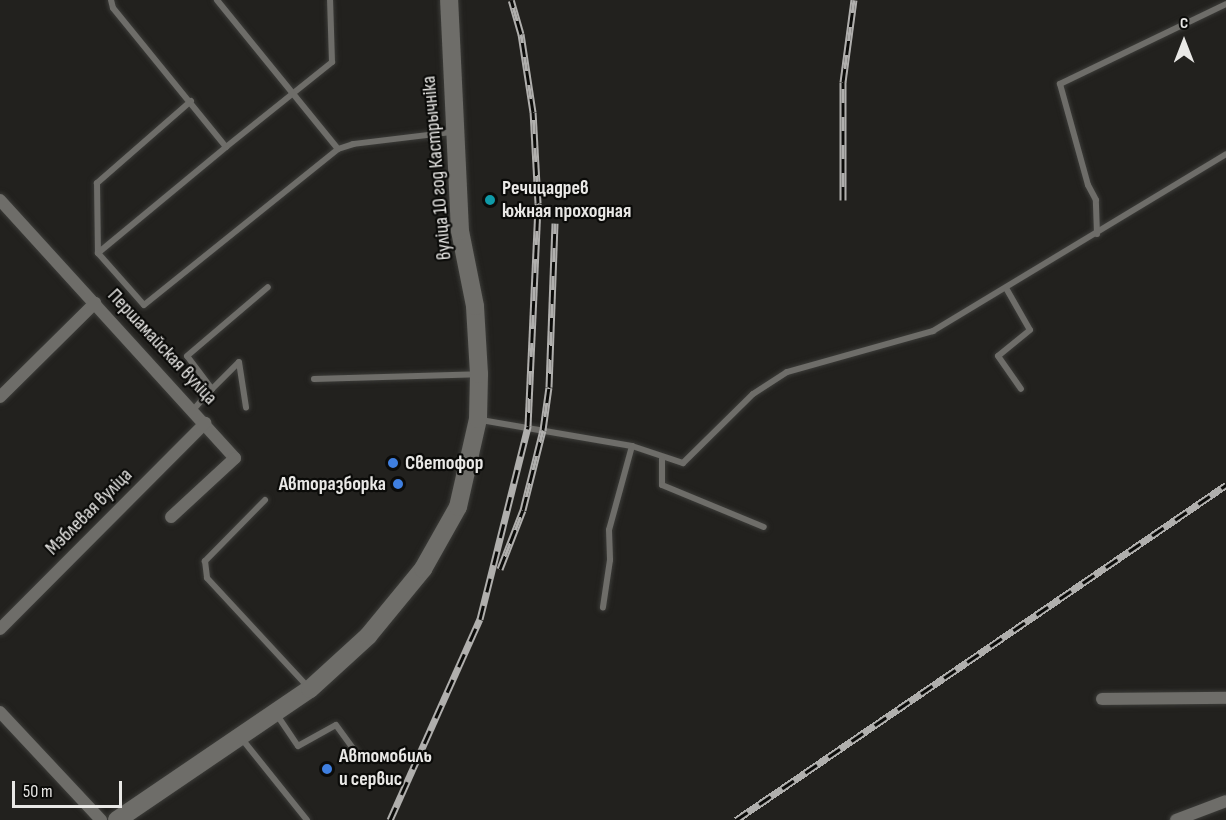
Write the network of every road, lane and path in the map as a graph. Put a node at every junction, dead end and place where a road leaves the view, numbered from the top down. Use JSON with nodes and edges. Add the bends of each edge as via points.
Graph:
{"nodes":[{"id":1,"x":111,"y":0,"type":"edge"},
{"id":2,"x":217,"y":0,"type":"edge"},
{"id":3,"x":330,"y":0,"type":"edge"},
{"id":4,"x":449,"y":0,"type":"edge"},
{"id":5,"x":1226,"y":4,"type":"edge"},
{"id":6,"x":292,"y":93,"type":"junction"},
{"id":7,"x":190,"y":101,"type":"junction"},
{"id":8,"x":456,"y":132,"type":"junction"},
{"id":9,"x":226,"y":147,"type":"junction"},
{"id":10,"x":338,"y":149,"type":"junction"},
{"id":11,"x":1226,"y":154,"type":"edge"},
{"id":12,"x":0,"y":200,"type":"edge"},
{"id":13,"x":1097,"y":234,"type":"junction"},
{"id":14,"x":98,"y":253,"type":"junction"},
{"id":15,"x":268,"y":286,"type":"dead end"},
{"id":16,"x":1006,"y":288,"type":"junction"},
{"id":17,"x":95,"y":303,"type":"junction"},
{"id":18,"x":479,"y":374,"type":"junction"},
{"id":19,"x":314,"y":379,"type":"dead end"},
{"id":20,"x":212,"y":389,"type":"junction"},
{"id":21,"x":1021,"y":389,"type":"dead end"},
{"id":22,"x":0,"y":397,"type":"edge"},
{"id":23,"x":246,"y":407,"type":"dead end"},
{"id":24,"x":193,"y":410,"type":"junction"},
{"id":25,"x":478,"y":419,"type":"junction"},
{"id":26,"x":205,"y":423,"type":"junction"},
{"id":27,"x":632,"y":446,"type":"junction"},
{"id":28,"x":662,"y":459,"type":"junction"},
{"id":29,"x":265,"y":500,"type":"dead end"},
{"id":30,"x":171,"y":517,"type":"dead end"},
{"id":31,"x":764,"y":527,"type":"dead end"},
{"id":32,"x":603,"y":607,"type":"dead end"},
{"id":33,"x":0,"y":629,"type":"edge"},
{"id":34,"x":310,"y":688,"type":"junction"},
{"id":35,"x":1226,"y":698,"type":"edge"},
{"id":36,"x":1102,"y":699,"type":"dead end"},
{"id":37,"x":0,"y":712,"type":"edge"},
{"id":38,"x":275,"y":712,"type":"junction"},
{"id":39,"x":240,"y":736,"type":"junction"},
{"id":40,"x":357,"y":754,"type":"dead end"},
{"id":41,"x":1226,"y":801,"type":"edge"},
{"id":42,"x":101,"y":820,"type":"edge"},
{"id":43,"x":117,"y":820,"type":"edge"},
{"id":44,"x":307,"y":820,"type":"edge"},
{"id":45,"x":1176,"y":820,"type":"edge"}],
"edges":[{"from":1,"to":7,"type":"lane","via":[[112,8]]},
{"from":2,"to":6,"type":"lane"},
{"from":3,"to":6,"type":"lane","via":[[332,62]]},
{"from":4,"to":8,"type":"street","name":"вуліца 10 год Кастрычніка"},
{"from":5,"to":13,"type":"lane","via":[[1060,84],[1088,185],[1096,200]]},
{"from":6,"to":9,"type":"lane"},
{"from":6,"to":10,"type":"lane"},
{"from":7,"to":9,"type":"lane"},
{"from":7,"to":14,"type":"lane","via":[[97,183]]},
{"from":8,"to":10,"type":"lane"},
{"from":8,"to":18,"type":"street","name":"вуліца 10 год Кастрычніка","via":[[460,231],[475,306]]},
{"from":9,"to":14,"type":"lane"},
{"from":10,"to":14,"type":"lane","via":[[144,305]]},
{"from":11,"to":13,"type":"lane"},
{"from":12,"to":17,"type":"street","name":"Першамайская вуліца"},
{"from":13,"to":16,"type":"lane"},
{"from":15,"to":20,"type":"lane","via":[[187,356]]},
{"from":16,"to":21,"type":"lane","via":[[1030,330],[998,356]]},
{"from":16,"to":28,"type":"lane","via":[[933,331],[787,372],[753,394],[683,463]]},
{"from":17,"to":22,"type":"street"},
{"from":17,"to":24,"type":"street","name":"Першамайская вуліца"},
{"from":18,"to":19,"type":"lane"},
{"from":18,"to":25,"type":"street","name":"вуліца 10 год Кастрычніка"},
{"from":20,"to":23,"type":"lane","via":[[238,362]]},
{"from":20,"to":24,"type":"lane"},
{"from":24,"to":26,"type":"street","name":"Першамайская вуліца"},
{"from":25,"to":27,"type":"lane"},
{"from":25,"to":34,"type":"street","name":"вуліца 10 год Кастрычніка","via":[[458,507],[423,569],[368,636]]},
{"from":26,"to":30,"type":"street","name":"Першамайская вуліца","via":[[235,458]]},
{"from":26,"to":33,"type":"street","name":"Мэблевая вуліца"},
{"from":27,"to":28,"type":"lane"},
{"from":27,"to":32,"type":"lane","via":[[609,530],[610,560]]},
{"from":28,"to":31,"type":"lane","via":[[663,485]]},
{"from":29,"to":34,"type":"lane","via":[[205,561],[207,578]]},
{"from":34,"to":38,"type":"street","name":"вуліца 10 год Кастрычніка"},
{"from":35,"to":36,"type":"street"},
{"from":37,"to":42,"type":"street"},
{"from":38,"to":39,"type":"street","name":"вуліца 10 год Кастрычніка"},
{"from":38,"to":40,"type":"lane","via":[[298,746],[336,725]]},
{"from":39,"to":43,"type":"street","name":"вуліца 10 год Кастрычніка"},
{"from":39,"to":44,"type":"lane"},
{"from":41,"to":45,"type":"street"}]}
